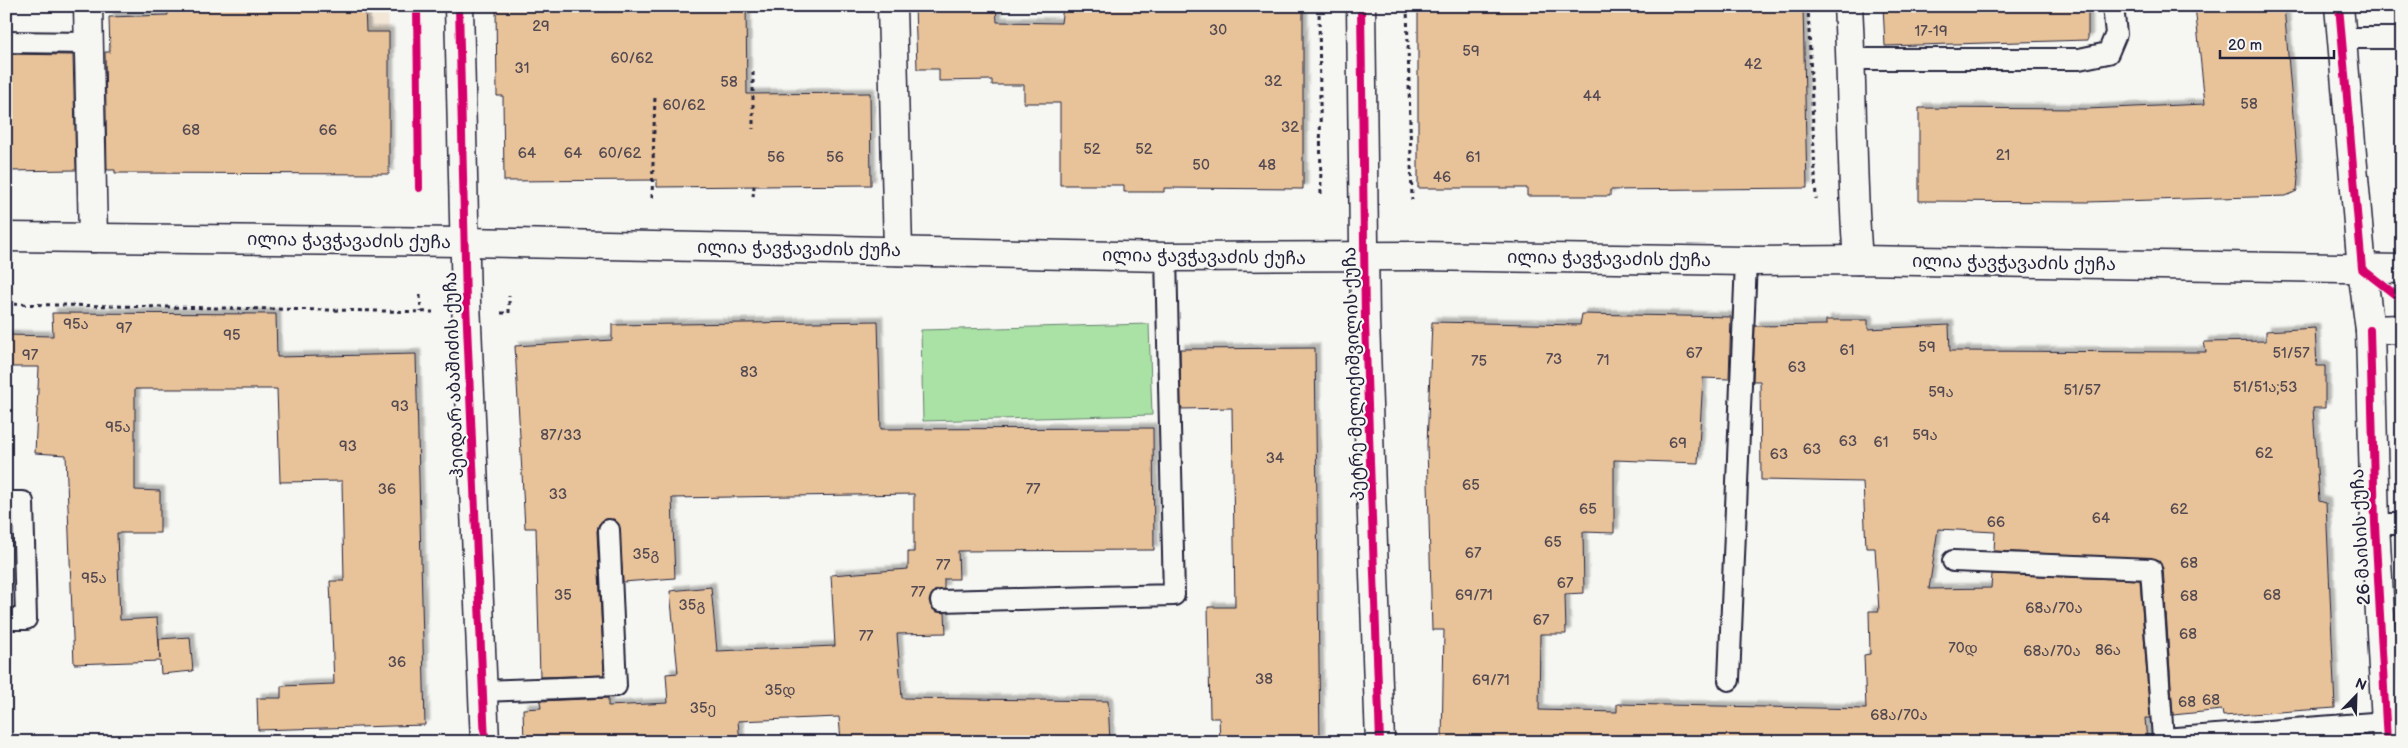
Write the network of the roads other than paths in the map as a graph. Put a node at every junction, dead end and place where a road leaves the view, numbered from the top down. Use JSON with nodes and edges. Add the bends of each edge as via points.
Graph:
{"nodes":[{"id":1,"x":88,"y":6,"type":"edge"},
{"id":2,"x":459,"y":6,"type":"edge"},
{"id":3,"x":892,"y":6,"type":"edge"},
{"id":4,"x":1361,"y":6,"type":"edge"},
{"id":5,"x":1848,"y":6,"type":"edge"},
{"id":6,"x":2113,"y":6,"type":"edge"},
{"id":7,"x":2339,"y":6,"type":"edge"},
{"id":8,"x":2341,"y":38,"type":"junction"},
{"id":9,"x":2402,"y":38,"type":"edge"},
{"id":10,"x":6,"y":42,"type":"edge"},
{"id":11,"x":89,"y":43,"type":"junction"},
{"id":12,"x":1851,"y":59,"type":"junction"},
{"id":13,"x":6,"y":237,"type":"edge"},
{"id":14,"x":93,"y":238,"type":"junction"},
{"id":15,"x":465,"y":242,"type":"junction"},
{"id":16,"x":898,"y":251,"type":"junction"},
{"id":17,"x":1166,"y":257,"type":"junction"},
{"id":18,"x":1366,"y":258,"type":"junction"},
{"id":19,"x":1858,"y":260,"type":"junction"},
{"id":20,"x":1746,"y":261,"type":"junction"},
{"id":21,"x":2362,"y":269,"type":"junction"},
{"id":22,"x":2402,"y":269,"type":"edge"},
{"id":23,"x":2402,"y":329,"type":"edge"},
{"id":24,"x":2370,"y":330,"type":"junction"},
{"id":25,"x":6,"y":502,"type":"edge"},
{"id":26,"x":2375,"y":524,"type":"junction"},
{"id":27,"x":2402,"y":524,"type":"edge"},
{"id":28,"x":609,"y":530,"type":"dead end"},
{"id":29,"x":1953,"y":561,"type":"dead end"},
{"id":30,"x":941,"y":601,"type":"dead end"},
{"id":31,"x":6,"y":619,"type":"edge"},
{"id":32,"x":1729,"y":680,"type":"dead end"},
{"id":33,"x":482,"y":691,"type":"junction"},
{"id":34,"x":2387,"y":732,"type":"edge"},
{"id":35,"x":2163,"y":740,"type":"edge"},
{"id":36,"x":485,"y":742,"type":"edge"},
{"id":37,"x":1380,"y":742,"type":"edge"}],
"edges":[{"from":1,"to":11,"type":"street"},
{"from":2,"to":15,"type":"street","name":"ჰეიდარ აბაშიძის ქუჩა"},
{"from":3,"to":16,"type":"street"},
{"from":4,"to":18,"type":"street","name":"პეტრე მელიქიშვილის ქუჩა"},
{"from":5,"to":12,"type":"street"},
{"from":6,"to":12,"type":"lane","via":[[2116,34],[2108,53],[2079,59]]},
{"from":7,"to":8,"type":"street"},
{"from":8,"to":9,"type":"lane"},
{"from":8,"to":21,"type":"street"},
{"from":10,"to":11,"type":"lane"},
{"from":11,"to":14,"type":"street"},
{"from":12,"to":19,"type":"street","via":[[1853,204]]},
{"from":13,"to":14,"type":"street","name":"ილია ჭავჭავაძის ქუჩა"},
{"from":14,"to":15,"type":"street","name":"ილია ჭავჭავაძის ქუჩა"},
{"from":15,"to":16,"type":"street","name":"ილია ჭავჭავაძის ქუჩა"},
{"from":15,"to":33,"type":"street","name":"ჰეიდარ აბაშიძის ქუჩა"},
{"from":16,"to":17,"type":"street","name":"ილია ჭავჭავაძის ქუჩა"},
{"from":17,"to":18,"type":"street","name":"ილია ჭავჭავაძის ქუჩა"},
{"from":17,"to":30,"type":"lane","via":[[1174,594]]},
{"from":18,"to":20,"type":"street","name":"ილია ჭავჭავაძის ქუჩა"},
{"from":18,"to":37,"type":"street","name":"პეტრე მელიქიშვილის ქუჩა","via":[[1365,321]]},
{"from":19,"to":20,"type":"street","name":"ილია ჭავჭავაძის ქუჩა"},
{"from":19,"to":21,"type":"street","name":"ილია ჭავჭავაძის ქუჩა"},
{"from":20,"to":32,"type":"lane"},
{"from":21,"to":22,"type":"street","name":"ილია ჭავჭავაძის ქუჩა"},
{"from":21,"to":24,"type":"street","name":"26 მაისის ქუჩა"},
{"from":23,"to":24,"type":"street"},
{"from":24,"to":26,"type":"street","name":"26 მაისის ქუჩა"},
{"from":25,"to":31,"type":"lane","via":[[23,502],[26,619]]},
{"from":26,"to":27,"type":"lane"},
{"from":26,"to":34,"type":"street","name":"26 მაისის ქუჩა"},
{"from":28,"to":33,"type":"lane","via":[[616,686]]},
{"from":29,"to":35,"type":"lane","via":[[2151,569]]},
{"from":33,"to":36,"type":"street","name":"ჰეიდარ აბაშიძის ქუჩა"},
{"from":34,"to":35,"type":"lane"}]}
